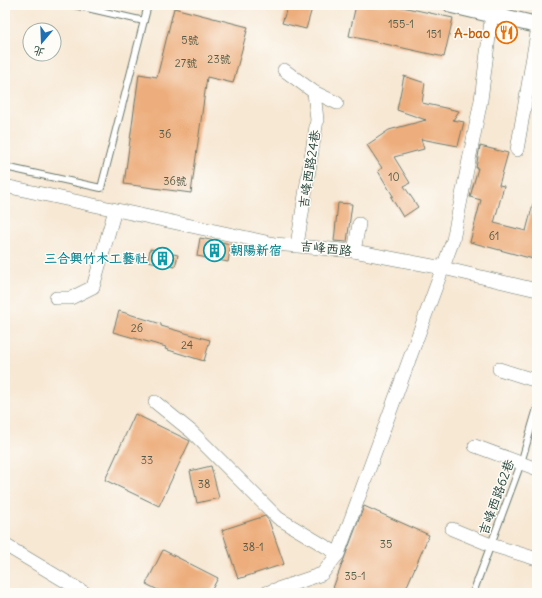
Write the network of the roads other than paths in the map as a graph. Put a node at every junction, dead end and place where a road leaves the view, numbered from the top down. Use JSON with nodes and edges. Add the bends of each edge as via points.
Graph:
{"nodes":[{"id":1,"x":74,"y":5,"type":"edge"},
{"id":2,"x":148,"y":5,"type":"edge"},
{"id":3,"x":452,"y":5,"type":"edge"},
{"id":4,"x":488,"y":8,"type":"edge"},
{"id":5,"x":144,"y":22,"type":"junction"},
{"id":6,"x":537,"y":25,"type":"edge"},
{"id":7,"x":537,"y":34,"type":"edge"},
{"id":8,"x":284,"y":70,"type":"dead end"},
{"id":9,"x":314,"y":92,"type":"junction"},
{"id":10,"x":337,"y":103,"type":"dead end"},
{"id":11,"x":517,"y":150,"type":"dead end"},
{"id":12,"x":5,"y":168,"type":"edge"},
{"id":13,"x":5,"y":186,"type":"edge"},
{"id":14,"x":115,"y":210,"type":"junction"},
{"id":15,"x":359,"y":224,"type":"dead end"},
{"id":16,"x":297,"y":245,"type":"junction"},
{"id":17,"x":354,"y":251,"type":"junction"},
{"id":18,"x":443,"y":268,"type":"junction"},
{"id":19,"x":537,"y":290,"type":"edge"},
{"id":20,"x":56,"y":298,"type":"dead end"},
{"id":21,"x":499,"y":369,"type":"dead end"},
{"id":22,"x":537,"y":382,"type":"edge"},
{"id":23,"x":155,"y":402,"type":"dead end"},
{"id":24,"x":537,"y":408,"type":"edge"},
{"id":25,"x":475,"y":446,"type":"dead end"},
{"id":26,"x":521,"y":463,"type":"junction"},
{"id":27,"x":537,"y":469,"type":"edge"},
{"id":28,"x":452,"y":529,"type":"dead end"},
{"id":29,"x":5,"y":545,"type":"edge"},
{"id":30,"x":491,"y":545,"type":"junction"},
{"id":31,"x":338,"y":554,"type":"junction"},
{"id":32,"x":537,"y":559,"type":"edge"},
{"id":33,"x":86,"y":593,"type":"edge"},
{"id":34,"x":266,"y":593,"type":"edge"},
{"id":35,"x":473,"y":593,"type":"edge"}],
"edges":[{"from":1,"to":5,"type":"lane"},
{"from":2,"to":5,"type":"lane"},
{"from":3,"to":4,"type":"street"},
{"from":4,"to":6,"type":"street"},
{"from":4,"to":18,"type":"street","via":[[481,100],[454,240]]},
{"from":5,"to":12,"type":"lane","via":[[101,188]]},
{"from":7,"to":11,"type":"street"},
{"from":8,"to":9,"type":"street"},
{"from":9,"to":10,"type":"street"},
{"from":9,"to":16,"type":"street","name":"吉峰西路24巷","via":[[317,120]]},
{"from":13,"to":14,"type":"street","name":"吉峰西路"},
{"from":14,"to":16,"type":"street","name":"吉峰西路","via":[[275,244]]},
{"from":14,"to":20,"type":"street","via":[[93,287],[71,298]]},
{"from":15,"to":17,"type":"street"},
{"from":16,"to":17,"type":"street","name":"吉峰西路"},
{"from":17,"to":18,"type":"street","name":"吉峰西路"},
{"from":18,"to":19,"type":"street","name":"吉峰西路"},
{"from":18,"to":31,"type":"street"},
{"from":21,"to":22,"type":"street"},
{"from":23,"to":31,"type":"street","via":[[192,432],[278,518]]},
{"from":24,"to":26,"type":"lane","name":"吉峰西路62巷"},
{"from":25,"to":26,"type":"street"},
{"from":26,"to":27,"type":"street"},
{"from":26,"to":30,"type":"lane","name":"吉峰西路62巷"},
{"from":28,"to":30,"type":"street"},
{"from":29,"to":33,"type":"street"},
{"from":30,"to":32,"type":"street"},
{"from":30,"to":35,"type":"lane","name":"吉峰西路62巷"},
{"from":31,"to":34,"type":"street","via":[[322,574]]}]}
